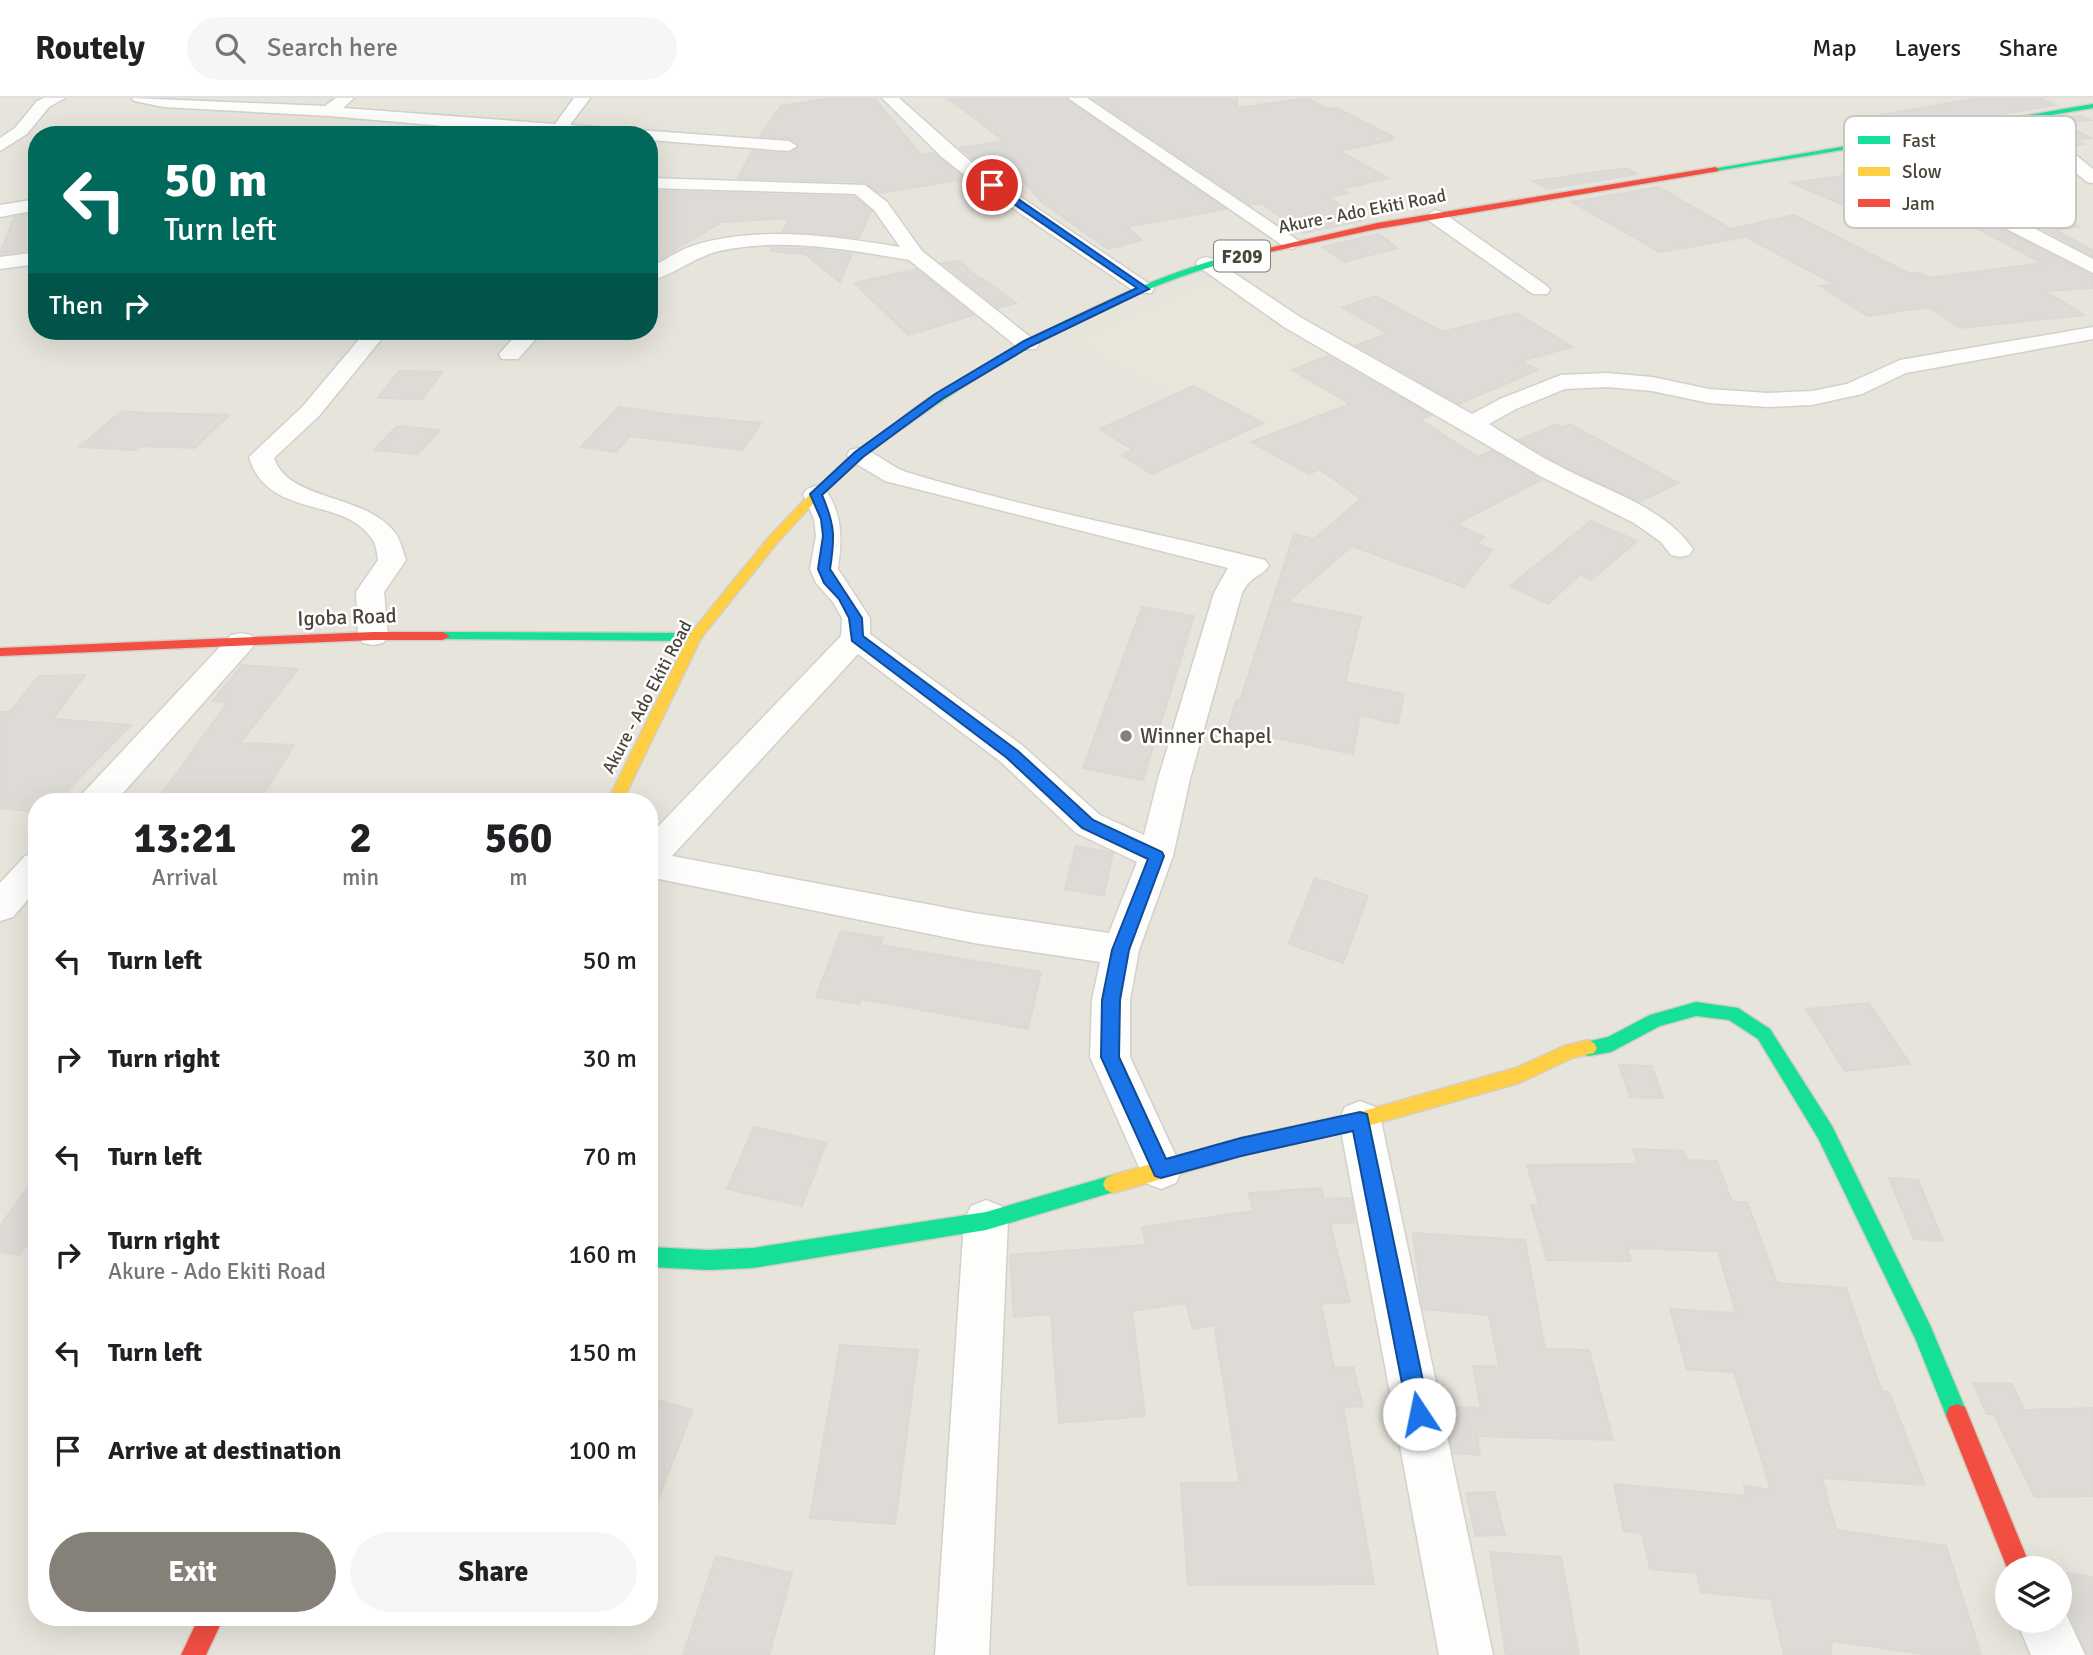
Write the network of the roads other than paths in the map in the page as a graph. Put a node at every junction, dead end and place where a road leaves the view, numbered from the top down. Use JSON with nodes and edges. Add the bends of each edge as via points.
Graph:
{"nodes":[{"id":1,"x":57,"y":98,"type":"edge"},
{"id":2,"x":140,"y":98,"type":"edge"},
{"id":3,"x":346,"y":98,"type":"edge"},
{"id":4,"x":582,"y":98,"type":"edge"},
{"id":5,"x":890,"y":98,"type":"edge"},
{"id":6,"x":1076,"y":98,"type":"edge"},
{"id":7,"x":2093,"y":106,"type":"edge"},
{"id":8,"x":329,"y":111,"type":"junction"},
{"id":9,"x":2032,"y":116,"type":"edge"},
{"id":10,"x":408,"y":119,"type":"junction"},
{"id":11,"x":388,"y":126,"type":"edge"},
{"id":12,"x":489,"y":126,"type":"edge"},
{"id":13,"x":562,"y":126,"type":"edge"},
{"id":14,"x":658,"y":136,"type":"edge"},
{"id":15,"x":0,"y":146,"type":"edge"},
{"id":16,"x":789,"y":146,"type":"dead end"},
{"id":17,"x":1844,"y":148,"type":"edge"},
{"id":18,"x":2076,"y":164,"type":"edge"},
{"id":19,"x":2093,"y":178,"type":"edge"},
{"id":20,"x":658,"y":183,"type":"edge"},
{"id":21,"x":28,"y":206,"type":"edge"},
{"id":22,"x":0,"y":211,"type":"edge"},
{"id":23,"x":1435,"y":216,"type":"junction"},
{"id":24,"x":2019,"y":228,"type":"edge"},
{"id":25,"x":1292,"y":243,"type":"junction"},
{"id":26,"x":915,"y":255,"type":"junction"},
{"id":27,"x":28,"y":259,"type":"edge"},
{"id":28,"x":0,"y":263,"type":"edge"},
{"id":29,"x":1206,"y":263,"type":"junction"},
{"id":30,"x":2093,"y":267,"type":"edge"},
{"id":31,"x":658,"y":271,"type":"edge"},
{"id":32,"x":1144,"y":289,"type":"junction"},
{"id":33,"x":1540,"y":290,"type":"dead end"},
{"id":34,"x":2093,"y":333,"type":"edge"},
{"id":35,"x":370,"y":340,"type":"edge"},
{"id":36,"x":523,"y":340,"type":"edge"},
{"id":37,"x":1028,"y":344,"type":"junction"},
{"id":38,"x":510,"y":354,"type":"dead end"},
{"id":39,"x":1472,"y":424,"type":"junction"},
{"id":40,"x":859,"y":455,"type":"junction"},
{"id":41,"x":816,"y":494,"type":"junction"},
{"id":42,"x":1680,"y":549,"type":"dead end"},
{"id":43,"x":373,"y":636,"type":"junction"},
{"id":44,"x":695,"y":637,"type":"junction"},
{"id":45,"x":856,"y":638,"type":"junction"},
{"id":46,"x":241,"y":642,"type":"junction"},
{"id":47,"x":0,"y":652,"type":"edge"},
{"id":48,"x":103,"y":793,"type":"edge"},
{"id":49,"x":618,"y":793,"type":"edge"},
{"id":50,"x":658,"y":849,"type":"edge"},
{"id":51,"x":1156,"y":856,"type":"junction"},
{"id":52,"x":658,"y":866,"type":"edge"},
{"id":53,"x":1121,"y":950,"type":"junction"},
{"id":54,"x":1360,"y":1120,"type":"junction"},
{"id":55,"x":1161,"y":1169,"type":"junction"},
{"id":56,"x":986,"y":1221,"type":"junction"},
{"id":57,"x":658,"y":1257,"type":"edge"},
{"id":58,"x":2014,"y":1556,"type":"edge"},
{"id":59,"x":208,"y":1626,"type":"edge"},
{"id":60,"x":2049,"y":1633,"type":"edge"},
{"id":61,"x":193,"y":1655,"type":"edge"},
{"id":62,"x":962,"y":1655,"type":"edge"},
{"id":63,"x":1466,"y":1655,"type":"edge"},
{"id":64,"x":2058,"y":1655,"type":"edge"}],
"edges":[{"from":1,"to":15,"type":"street","via":[[43,104],[21,131]]},
{"from":2,"to":8,"type":"street"},
{"from":3,"to":8,"type":"street"},
{"from":4,"to":13,"type":"street"},
{"from":5,"to":32,"type":"street","via":[[973,173]]},
{"from":6,"to":25,"type":"street"},
{"from":7,"to":9,"type":"main road","name":"Akure - Ado Ekiti Road","number":"F209"},
{"from":8,"to":10,"type":"street"},
{"from":10,"to":11,"type":"street"},
{"from":10,"to":12,"type":"street"},
{"from":14,"to":16,"type":"street"},
{"from":17,"to":23,"type":"main road","name":"Akure - Ado Ekiti Road","number":"F209"},
{"from":18,"to":19,"type":"street"},
{"from":20,"to":26,"type":"street","via":[[859,189],[881,206]]},
{"from":21,"to":22,"type":"street"},
{"from":23,"to":25,"type":"main road","name":"Akure - Ado Ekiti Road","number":"F209"},
{"from":23,"to":33,"type":"street"},
{"from":24,"to":30,"type":"street"},
{"from":25,"to":29,"type":"main road","name":"Akure - Ado Ekiti Road","number":"F209"},
{"from":26,"to":31,"type":"street","via":[[744,242],[698,251]]},
{"from":26,"to":37,"type":"street"},
{"from":27,"to":28,"type":"street"},
{"from":29,"to":32,"type":"main road","name":"Akure - Ado Ekiti Road","number":"F209"},
{"from":29,"to":39,"type":"street","via":[[1292,321]]},
{"from":32,"to":37,"type":"main road","name":"Akure - Ado Ekiti Road","number":"F209"},
{"from":34,"to":39,"type":"street","via":[[1900,367],[1854,389],[1812,398],[1709,396],[1606,380],[1561,382]]},
{"from":35,"to":43,"type":"street","via":[[311,411],[261,457],[261,465],[286,488],[348,509],[387,537],[392,560],[370,592]]},
{"from":36,"to":38,"type":"street"},
{"from":37,"to":40,"type":"main road","name":"Akure - Ado Ekiti Road","number":"F209","via":[[939,396]]},
{"from":39,"to":42,"type":"street","via":[[1551,472],[1643,517]]},
{"from":40,"to":41,"type":"main road","name":"Akure - Ado Ekiti Road","number":"F209"},
{"from":40,"to":51,"type":"street","via":[[894,476],[1255,566],[1238,574],[1228,593]]},
{"from":41,"to":44,"type":"main road","name":"Akure - Ado Ekiti Road","number":"F209"},
{"from":41,"to":45,"type":"street","via":[[829,536],[824,569],[856,618]]},
{"from":43,"to":44,"type":"main road","name":"Igoba Road"},
{"from":43,"to":46,"type":"main road","name":"Igoba Road"},
{"from":44,"to":49,"type":"main road","name":"Akure - Ado Ekiti Road","number":"F209"},
{"from":45,"to":50,"type":"street"},
{"from":45,"to":51,"type":"street","via":[[1012,754],[1088,824]]},
{"from":46,"to":47,"type":"main road","name":"Igoba Road"},
{"from":46,"to":48,"type":"street"},
{"from":51,"to":53,"type":"street"},
{"from":52,"to":53,"type":"street","via":[[974,928]]},
{"from":53,"to":55,"type":"street","via":[[1111,1000],[1110,1057]]},
{"from":54,"to":55,"type":"main road"},
{"from":54,"to":58,"type":"main road","via":[[1519,1075],[1570,1051],[1611,1045],[1656,1020],[1696,1009],[1732,1013],[1764,1034],[1825,1132],[1923,1332]]},
{"from":54,"to":63,"type":"street"},
{"from":55,"to":56,"type":"main road"},
{"from":56,"to":57,"type":"main road","via":[[753,1258]]},
{"from":56,"to":62,"type":"street"},
{"from":59,"to":61,"type":"main road"},
{"from":60,"to":64,"type":"street"}]}
